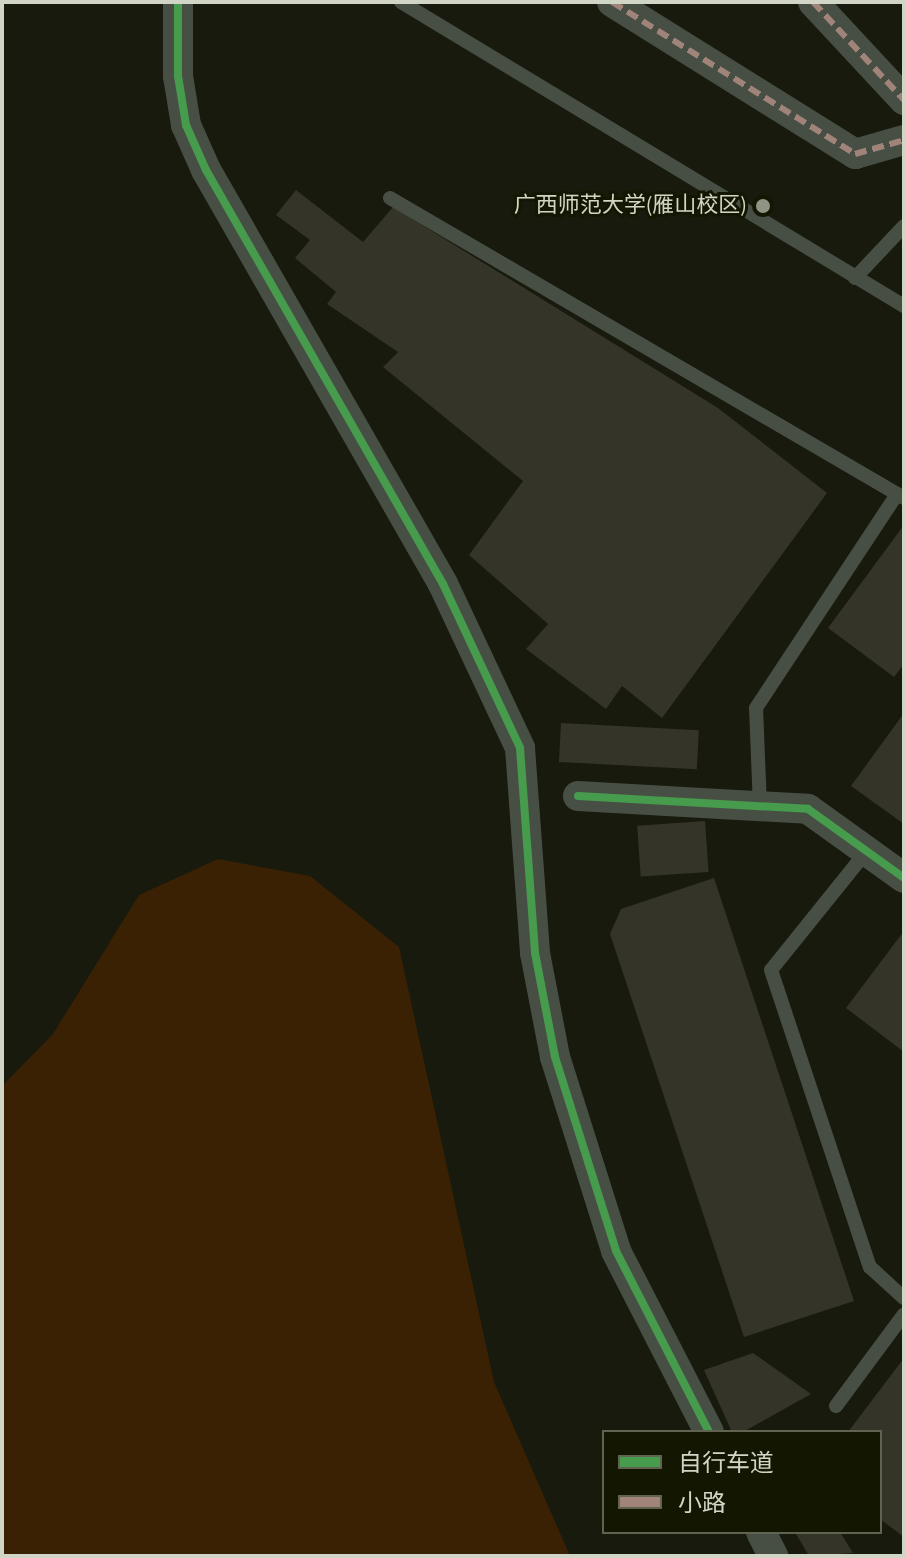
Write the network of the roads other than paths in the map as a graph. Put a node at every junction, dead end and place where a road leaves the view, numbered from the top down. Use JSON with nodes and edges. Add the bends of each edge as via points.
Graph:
{"nodes":[{"id":1,"x":178,"y":2,"type":"edge"},
{"id":2,"x":401,"y":2,"type":"edge"},
{"id":3,"x":612,"y":2,"type":"edge"},
{"id":4,"x":813,"y":2,"type":"edge"},
{"id":5,"x":904,"y":100,"type":"edge"},
{"id":6,"x":904,"y":140,"type":"edge"},
{"id":7,"x":390,"y":198,"type":"dead end"},
{"id":8,"x":904,"y":226,"type":"edge"},
{"id":9,"x":855,"y":278,"type":"junction"},
{"id":10,"x":904,"y":306,"type":"edge"},
{"id":11,"x":901,"y":496,"type":"edge"},
{"id":12,"x":578,"y":796,"type":"dead end"},
{"id":13,"x":760,"y":807,"type":"junction"},
{"id":14,"x":866,"y":852,"type":"junction"},
{"id":15,"x":904,"y":878,"type":"edge"},
{"id":16,"x":904,"y":1298,"type":"edge"},
{"id":17,"x":904,"y":1314,"type":"edge"},
{"id":18,"x":836,"y":1406,"type":"dead end"},
{"id":19,"x":708,"y":1430,"type":"edge"},
{"id":20,"x":762,"y":1534,"type":"edge"},
{"id":21,"x":773,"y":1556,"type":"edge"}],
"edges":[{"from":1,"to":19,"type":"street","via":[[178,76],[186,125],[206,170],[443,584],[520,748],[535,953],[555,1057],[616,1251]]},
{"from":2,"to":9,"type":"lane"},
{"from":3,"to":6,"type":"street","via":[[855,154]]},
{"from":4,"to":5,"type":"street"},
{"from":7,"to":11,"type":"lane"},
{"from":8,"to":9,"type":"lane"},
{"from":9,"to":10,"type":"lane"},
{"from":11,"to":13,"type":"lane","via":[[756,708]]},
{"from":12,"to":13,"type":"street"},
{"from":13,"to":14,"type":"street","via":[[808,809]]},
{"from":14,"to":15,"type":"street"},
{"from":14,"to":16,"type":"lane","via":[[771,970],[870,1267]]},
{"from":17,"to":18,"type":"lane"},
{"from":20,"to":21,"type":"street"}]}
